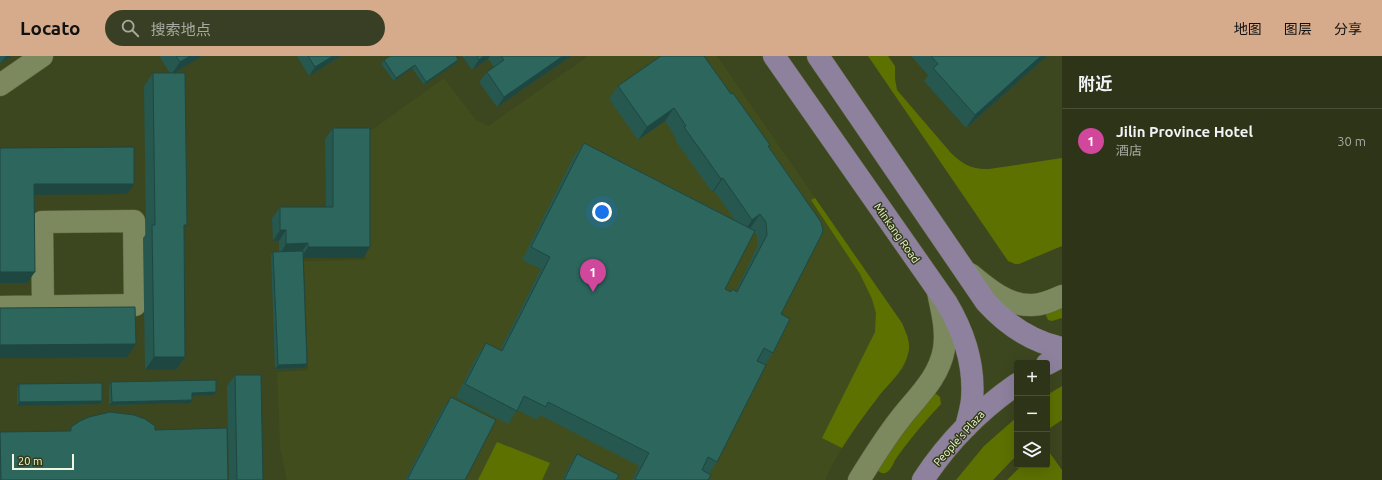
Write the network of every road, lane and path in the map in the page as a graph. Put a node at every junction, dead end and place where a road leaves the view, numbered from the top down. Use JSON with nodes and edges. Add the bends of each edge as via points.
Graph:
{"nodes":[{"id":1,"x":42,"y":56,"type":"edge"},
{"id":2,"x":774,"y":56,"type":"edge"},
{"id":3,"x":818,"y":56,"type":"edge"},
{"id":4,"x":0,"y":85,"type":"edge"},
{"id":5,"x":964,"y":270,"type":"junction"},
{"id":6,"x":938,"y":292,"type":"junction"},
{"id":7,"x":1062,"y":296,"type":"edge"},
{"id":8,"x":43,"y":306,"type":"junction"},
{"id":9,"x":0,"y":307,"type":"edge"},
{"id":10,"x":1062,"y":348,"type":"edge"},
{"id":11,"x":1062,"y":356,"type":"edge"},
{"id":12,"x":1050,"y":362,"type":"edge"},
{"id":13,"x":1014,"y":386,"type":"edge"},
{"id":14,"x":966,"y":428,"type":"junction"},
{"id":15,"x":859,"y":480,"type":"edge"},
{"id":16,"x":923,"y":480,"type":"edge"}],
"edges":[{"from":1,"to":4,"type":"street"},
{"from":2,"to":6,"type":"main road","name":"Minkang Road"},
{"from":3,"to":5,"type":"main road"},
{"from":5,"to":7,"type":"street","via":[[988,289],[1017,304],[1033,305]]},
{"from":5,"to":10,"type":"main road","via":[[986,302],[1006,322],[1033,338]]},
{"from":6,"to":14,"type":"main road","name":"Minkang Road","via":[[957,321],[967,350],[972,400]]},
{"from":6,"to":15,"type":"street","via":[[945,334],[938,367],[920,396],[879,447]]},
{"from":8,"to":8,"type":"street","via":[[135,305],[134,221],[42,222]]},
{"from":8,"to":9,"type":"street"},
{"from":11,"to":12,"type":"main road"},
{"from":13,"to":14,"type":"main road","name":"People's Plaza","via":[[989,405]]},
{"from":14,"to":16,"type":"main road","name":"People's Plaza"}]}
